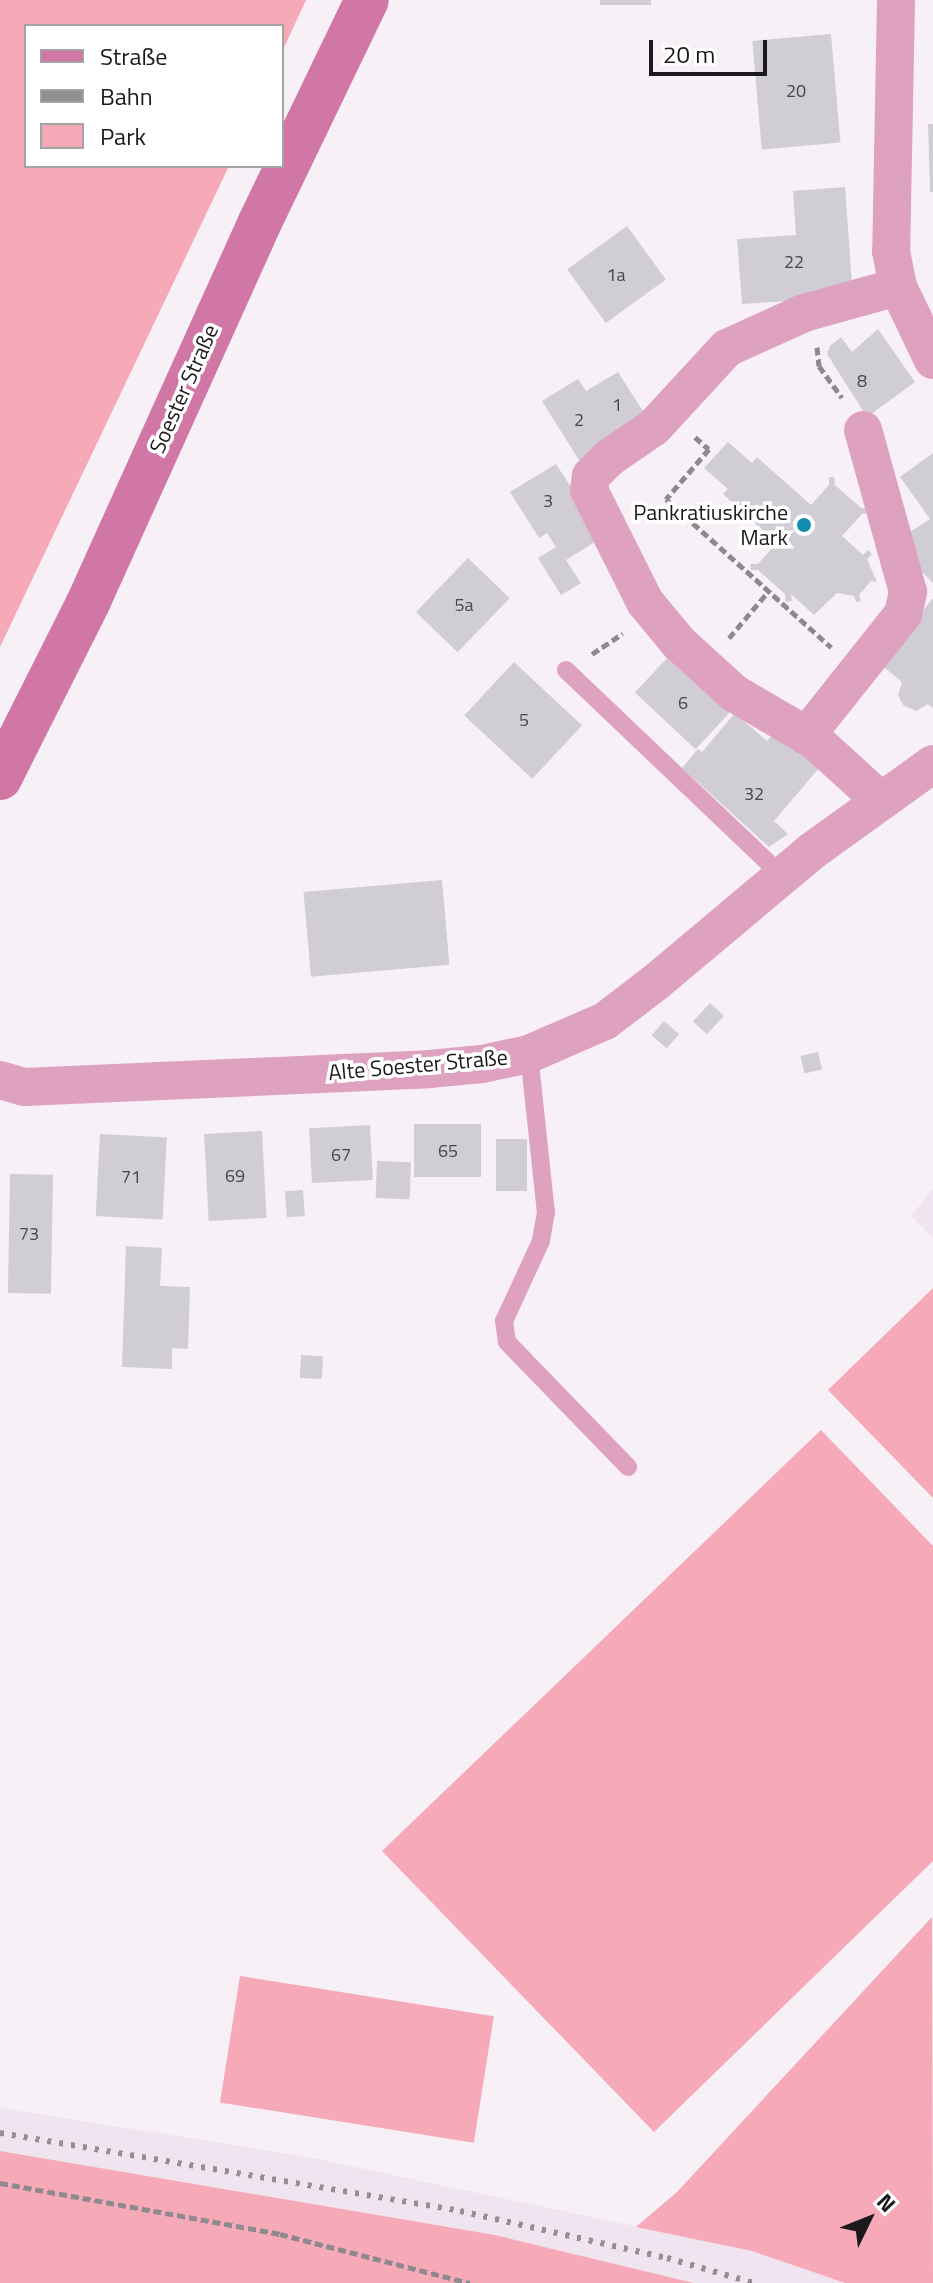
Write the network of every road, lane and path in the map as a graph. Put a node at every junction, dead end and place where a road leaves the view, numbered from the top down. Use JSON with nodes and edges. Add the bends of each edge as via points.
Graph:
{"nodes":[{"id":1,"x":367,"y":0,"type":"edge"},
{"id":2,"x":896,"y":0,"type":"edge"},
{"id":3,"x":898,"y":287,"type":"junction"},
{"id":4,"x":812,"y":311,"type":"junction"},
{"id":5,"x":933,"y":360,"type":"edge"},
{"id":6,"x":863,"y":430,"type":"joint"},
{"id":7,"x":691,"y":433,"type":"dead end"},
{"id":8,"x":767,"y":593,"type":"junction"},
{"id":9,"x":652,"y":610,"type":"junction"},
{"id":10,"x":704,"y":666,"type":"junction"},
{"id":11,"x":862,"y":667,"type":"junction"},
{"id":12,"x":566,"y":670,"type":"joint"},
{"id":13,"x":806,"y":736,"type":"junction"},
{"id":14,"x":933,"y":764,"type":"edge"},
{"id":15,"x":0,"y":778,"type":"edge"},
{"id":16,"x":880,"y":800,"type":"junction"},
{"id":17,"x":782,"y":876,"type":"junction"},
{"id":18,"x":529,"y":1054,"type":"junction"},
{"id":19,"x":0,"y":1080,"type":"edge"},
{"id":20,"x":628,"y":1467,"type":"dead end"},
{"id":21,"x":0,"y":2183,"type":"edge"},
{"id":22,"x":470,"y":2283,"type":"edge"}],
"edges":[{"from":1,"to":15,"type":"main road","name":"Soester Straße","via":[[88,603]]},
{"from":2,"to":3,"type":"street","via":[[891,251]]},
{"from":3,"to":4,"type":"street"},
{"from":3,"to":5,"type":"street"},
{"from":4,"to":6,"type":"path","via":[[819,366]]},
{"from":4,"to":9,"type":"street","via":[[727,348],[654,427],[591,476],[589,490]]},
{"from":6,"to":11,"type":"street","via":[[908,592],[903,614]]},
{"from":7,"to":8,"type":"path","via":[[709,449],[666,499]]},
{"from":8,"to":10,"type":"path"},
{"from":8,"to":11,"type":"path","via":[[827,645]]},
{"from":9,"to":10,"type":"street"},
{"from":9,"to":12,"type":"path"},
{"from":10,"to":13,"type":"street","via":[[734,693]]},
{"from":11,"to":13,"type":"street"},
{"from":12,"to":17,"type":"lane"},
{"from":13,"to":16,"type":"street"},
{"from":14,"to":16,"type":"street","name":"Alte Soester Straße"},
{"from":16,"to":17,"type":"street","name":"Alte Soester Straße"},
{"from":17,"to":18,"type":"street","name":"Alte Soester Straße","via":[[605,1021]]},
{"from":18,"to":19,"type":"street","name":"Alte Soester Straße","via":[[429,1069],[24,1087]]},
{"from":18,"to":20,"type":"lane","via":[[546,1212],[541,1241],[504,1321],[507,1342]]},
{"from":21,"to":22,"type":"path","via":[[280,2234]]}]}
